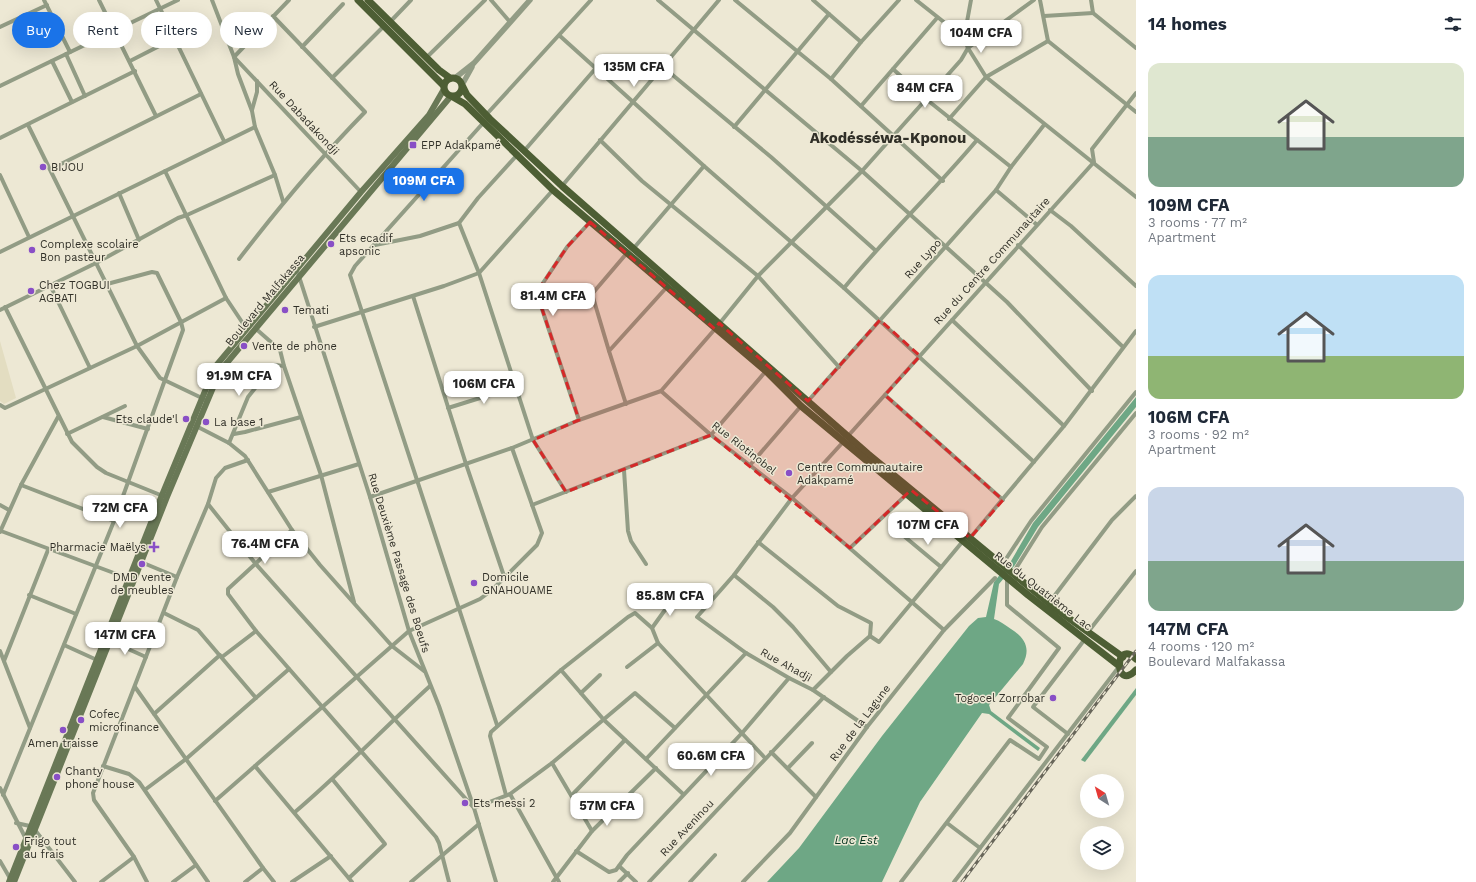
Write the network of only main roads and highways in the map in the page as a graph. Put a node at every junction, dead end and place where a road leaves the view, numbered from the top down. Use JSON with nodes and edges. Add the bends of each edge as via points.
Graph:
{"nodes":[{"id":1,"x":358,"y":0,"type":"edge"},
{"id":2,"x":368,"y":0,"type":"edge"},
{"id":3,"x":387,"y":24,"type":"junction"},
{"id":4,"x":452,"y":78,"type":"junction"},
{"id":5,"x":463,"y":86,"type":"junction"},
{"id":6,"x":444,"y":87,"type":"junction"},
{"id":7,"x":452,"y":96,"type":"junction"},
{"id":8,"x":432,"y":116,"type":"junction"},
{"id":9,"x":485,"y":119,"type":"junction"},
{"id":10,"x":521,"y":153,"type":"junction"},
{"id":11,"x":630,"y":251,"type":"junction"},
{"id":12,"x":297,"y":273,"type":"junction"},
{"id":13,"x":717,"y":326,"type":"junction"},
{"id":14,"x":204,"y":399,"type":"junction"},
{"id":15,"x":846,"y":439,"type":"junction"},
{"id":16,"x":867,"y":456,"type":"junction"},
{"id":17,"x":164,"y":496,"type":"junction"},
{"id":18,"x":1010,"y":575,"type":"junction"},
{"id":19,"x":132,"y":579,"type":"junction"},
{"id":20,"x":1087,"y":636,"type":"junction"},
{"id":21,"x":1123,"y":656,"type":"junction"},
{"id":22,"x":1136,"y":659,"type":"edge"},
{"id":23,"x":1118,"y":666,"type":"junction"},
{"id":24,"x":1134,"y":674,"type":"edge"},
{"id":25,"x":33,"y":828,"type":"junction"},
{"id":26,"x":11,"y":881,"type":"edge"}],
"edges":[{"from":1,"to":3,"type":"main road"},
{"from":2,"to":3,"type":"main road"},
{"from":3,"to":4,"type":"main road"},
{"from":3,"to":6,"type":"main road"},
{"from":4,"to":5,"type":"main road","via":[[460,80]]},
{"from":4,"to":6,"type":"main road"},
{"from":5,"to":7,"type":"main road","via":[[459,95]]},
{"from":5,"to":9,"type":"main road"},
{"from":6,"to":7,"type":"main road","via":[[446,94]]},
{"from":6,"to":8,"type":"main road"},
{"from":7,"to":8,"type":"main road"},
{"from":7,"to":9,"type":"main road"},
{"from":8,"to":12,"type":"main road","name":"Boulevard Malfakassa"},
{"from":8,"to":12,"type":"main road","via":[[361,192]]},
{"from":9,"to":10,"type":"main road"},
{"from":10,"to":11,"type":"main road","via":[[562,186]]},
{"from":10,"to":11,"type":"main road","via":[[553,190],[590,222]]},
{"from":11,"to":13,"type":"main road"},
{"from":11,"to":13,"type":"main road","via":[[666,288]]},
{"from":12,"to":14,"type":"main road","name":"Boulevard Malfakassa","via":[[220,370]]},
{"from":12,"to":14,"type":"main road","name":"Boulevard Malfakassa","via":[[246,328],[215,367]]},
{"from":13,"to":15,"type":"main road","via":[[808,401]]},
{"from":13,"to":15,"type":"main road","via":[[801,406]]},
{"from":14,"to":17,"type":"main road","name":"Boulevard Malfakassa"},
{"from":14,"to":17,"type":"main road","name":"Boulevard Malfakassa","via":[[196,426]]},
{"from":15,"to":16,"type":"main road","name":"Rue du Quatrième Lac"},
{"from":16,"to":18,"type":"main road","name":"Rue du Quatrième Lac","via":[[970,538]]},
{"from":16,"to":18,"type":"main road","name":"Rue du Quatrième Lac","via":[[906,495]]},
{"from":17,"to":19,"type":"main road","name":"Boulevard Malfakassa"},
{"from":17,"to":19,"type":"main road","name":"Boulevard Malfakassa","via":[[141,562]]},
{"from":18,"to":20,"type":"main road","name":"Rue du Quatrième Lac","via":[[1049,603]]},
{"from":18,"to":20,"type":"main road","name":"Rue du Quatrième Lac","via":[[1028,596]]},
{"from":19,"to":25,"type":"main road","name":"Boulevard Malfakassa","via":[[97,660]]},
{"from":19,"to":25,"type":"main road","name":"Boulevard Malfakassa","via":[[110,641]]},
{"from":20,"to":21,"type":"main road","name":"Rue du Quatrième Lac"},
{"from":20,"to":23,"type":"main road","name":"Rue du Quatrième Lac"},
{"from":21,"to":22,"type":"main road","via":[[1130,655]]},
{"from":21,"to":23,"type":"main road"},
{"from":23,"to":24,"type":"main road","name":"Rue du Quatrième Lac","via":[[1123,674]]},
{"from":25,"to":26,"type":"main road","name":"Boulevard Malfakassa"}]}
